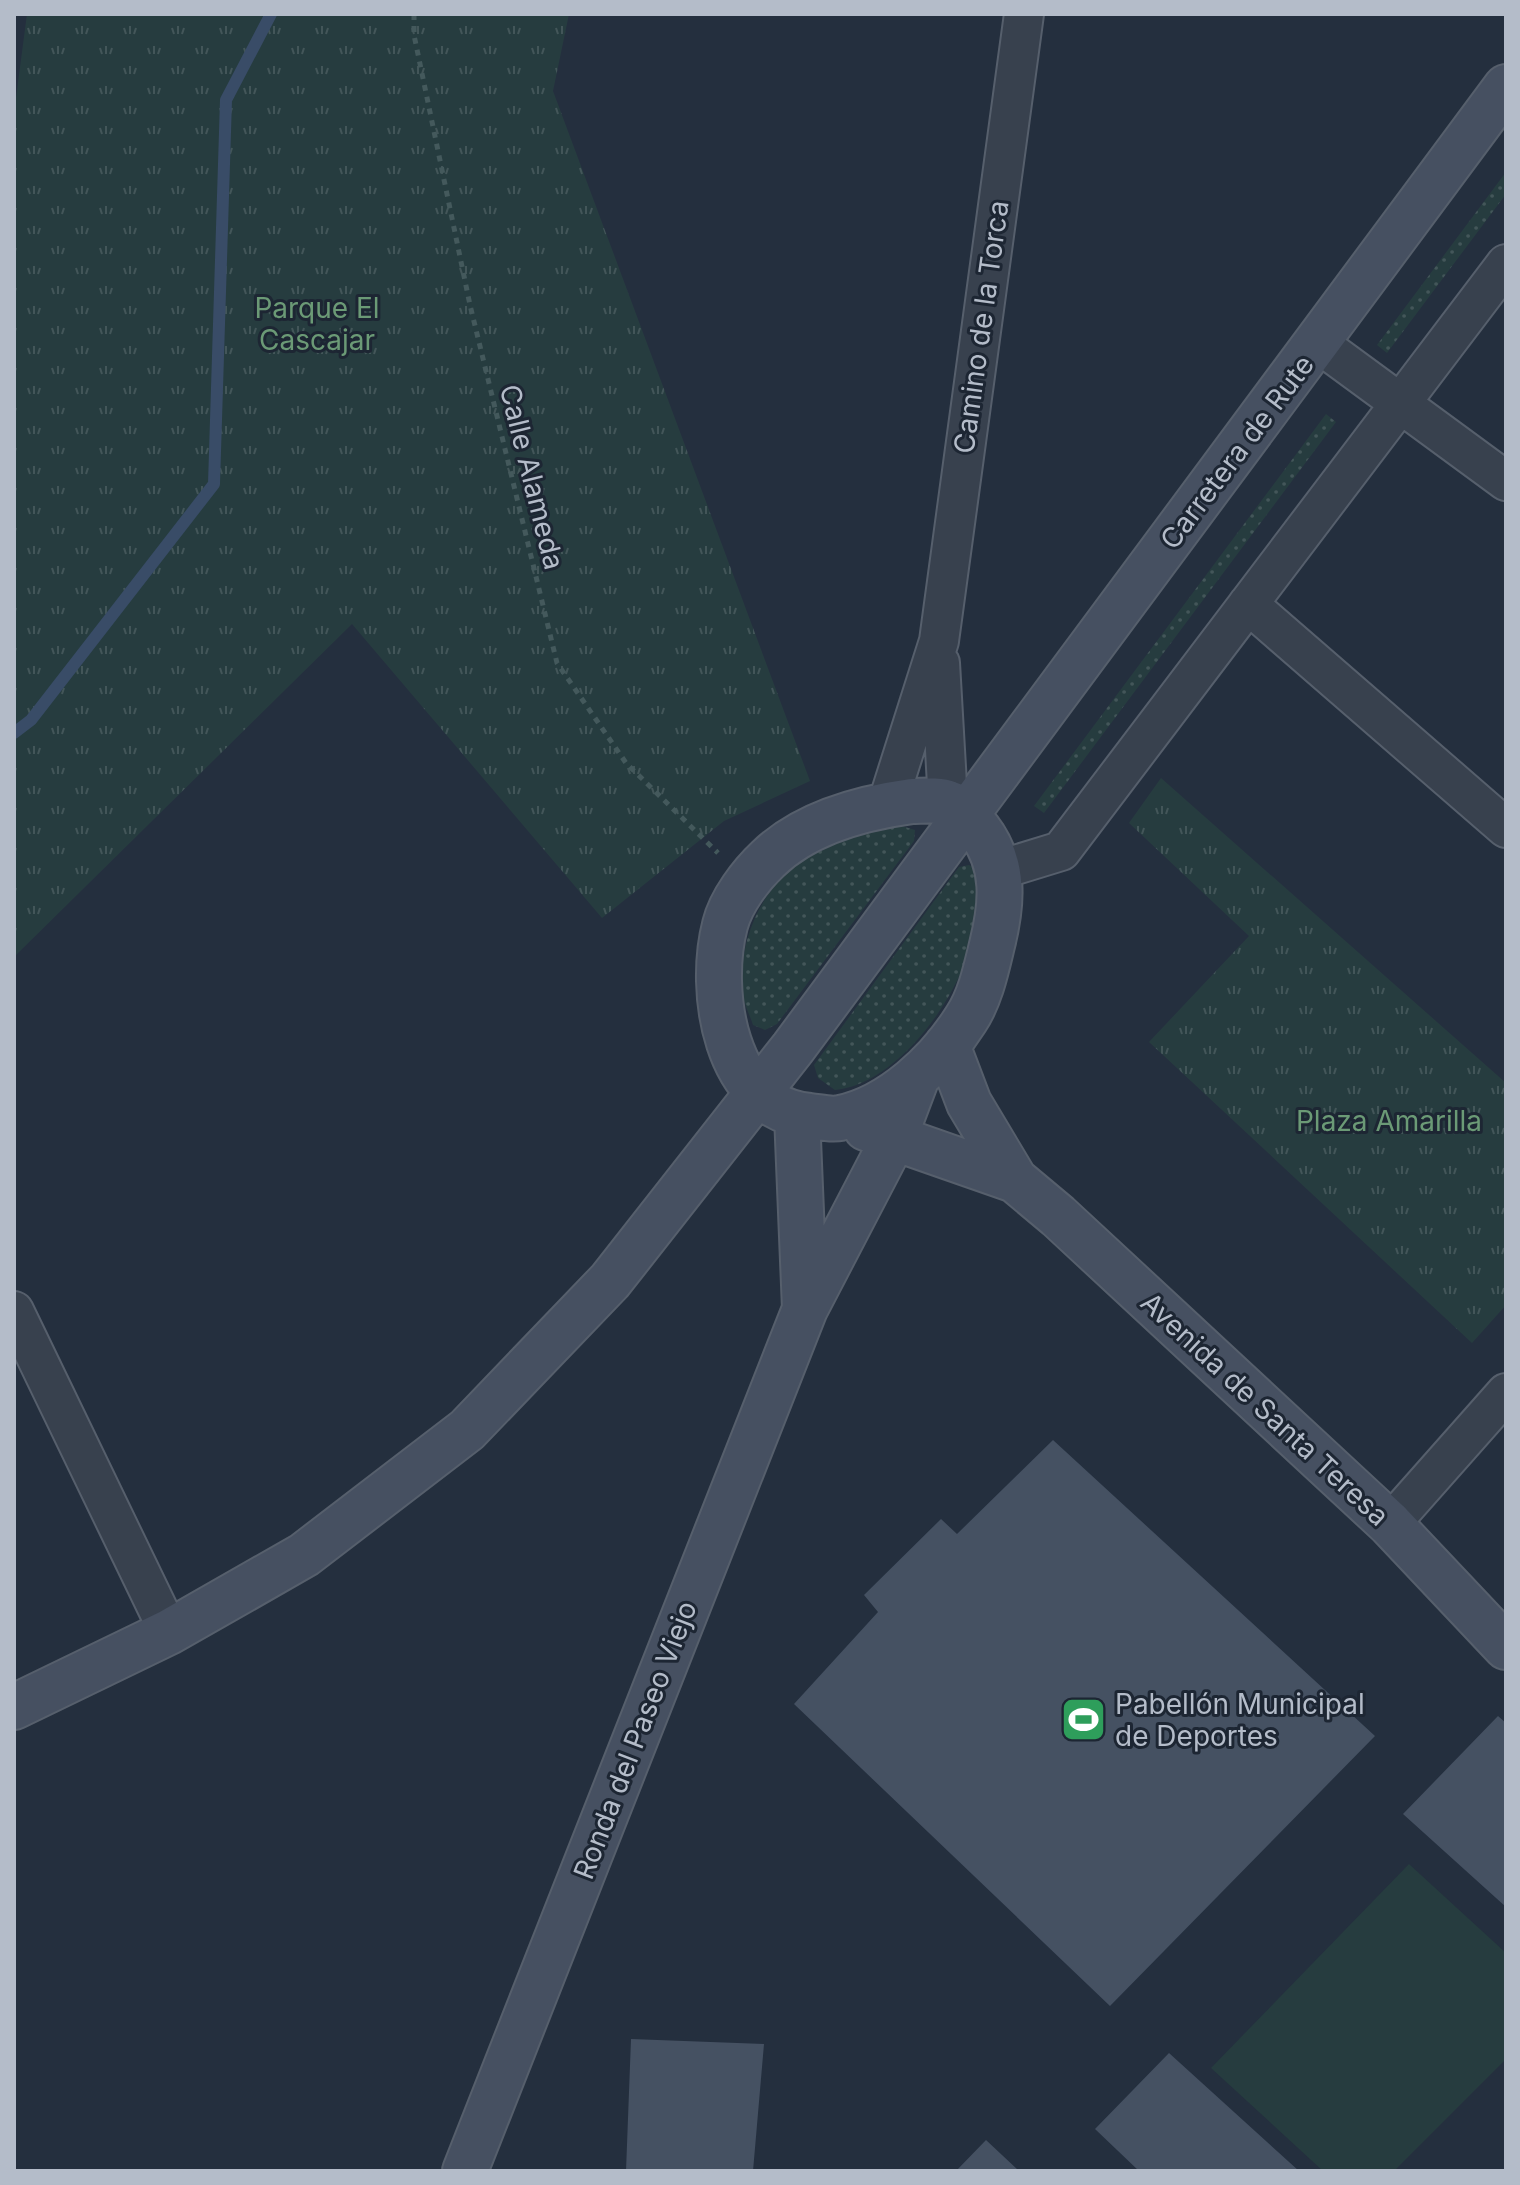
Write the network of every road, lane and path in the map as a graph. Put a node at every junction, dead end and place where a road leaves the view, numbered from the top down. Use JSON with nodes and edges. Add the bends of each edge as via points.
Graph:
{"nodes":[{"id":1,"x":414,"y":14,"type":"edge"},
{"id":2,"x":1024,"y":14,"type":"edge"},
{"id":3,"x":1506,"y":87,"type":"edge"},
{"id":4,"x":1506,"y":264,"type":"edge"},
{"id":5,"x":1318,"y":343,"type":"junction"},
{"id":6,"x":1402,"y":401,"type":"junction"},
{"id":7,"x":1506,"y":481,"type":"edge"},
{"id":8,"x":1248,"y":604,"type":"junction"},
{"id":9,"x":939,"y":641,"type":"junction"},
{"id":10,"x":887,"y":805,"type":"junction"},
{"id":11,"x":957,"y":809,"type":"junction"},
{"id":12,"x":1506,"y":828,"type":"edge"},
{"id":13,"x":999,"y":870,"type":"junction"},
{"id":14,"x":748,"y":881,"type":"junction"},
{"id":15,"x":947,"y":1045,"type":"junction"},
{"id":16,"x":917,"y":1077,"type":"junction"},
{"id":17,"x":760,"y":1091,"type":"junction"},
{"id":18,"x":818,"y":1117,"type":"junction"},
{"id":19,"x":894,"y":1138,"type":"junction"},
{"id":20,"x":1015,"y":1180,"type":"junction"},
{"id":21,"x":805,"y":1309,"type":"junction"},
{"id":22,"x":14,"y":1311,"type":"edge"},
{"id":23,"x":1506,"y":1393,"type":"edge"},
{"id":24,"x":1390,"y":1524,"type":"junction"},
{"id":25,"x":169,"y":1632,"type":"junction"},
{"id":26,"x":1506,"y":1647,"type":"edge"},
{"id":27,"x":14,"y":1707,"type":"edge"},
{"id":28,"x":465,"y":2171,"type":"edge"}],
"edges":[{"from":1,"to":14,"type":"path","name":"Calle Alameda","via":[[470,305],[557,663],[626,763]]},
{"from":2,"to":9,"type":"street","name":"Camino de la Torca"},
{"from":3,"to":5,"type":"street","name":"Carretera de Rute"},
{"from":4,"to":6,"type":"street"},
{"from":5,"to":6,"type":"street"},
{"from":5,"to":11,"type":"street","name":"Carretera de Rute"},
{"from":6,"to":7,"type":"street"},
{"from":6,"to":8,"type":"street"},
{"from":8,"to":12,"type":"street"},
{"from":8,"to":13,"type":"street","via":[[1061,851]]},
{"from":9,"to":10,"type":"street","name":"Camino de la Torca"},
{"from":9,"to":11,"type":"street","name":"Camino de la Torca"},
{"from":10,"to":11,"type":"street","name":"Avenida de Santa Teresa","via":[[912,801]]},
{"from":10,"to":14,"type":"street","name":"Avenida de Santa Teresa","via":[[808,831],[769,857]]},
{"from":11,"to":13,"type":"street","via":[[990,844]]},
{"from":11,"to":17,"type":"street","name":"Carretera de Rute"},
{"from":13,"to":15,"type":"street","via":[[1001,899],[984,978],[967,1018]]},
{"from":14,"to":17,"type":"street","name":"Avenida de Santa Teresa","via":[[726,921],[717,964],[727,1047]]},
{"from":15,"to":16,"type":"street"},
{"from":15,"to":20,"type":"street","name":"Avenida de Santa Teresa","via":[[969,1103]]},
{"from":16,"to":18,"type":"street","via":[[876,1106]]},
{"from":16,"to":19,"type":"street","name":"Ronda del Paseo Viejo"},
{"from":17,"to":18,"type":"street","name":"Avenida de Santa Teresa"},
{"from":17,"to":25,"type":"street","name":"Carretera de Rute","via":[[610,1281],[467,1430],[304,1555]]},
{"from":18,"to":19,"type":"street","name":"Avenida de Santa Teresa"},
{"from":18,"to":21,"type":"street","name":"Ronda del Paseo Viejo"},
{"from":19,"to":20,"type":"street","name":"Avenida de Santa Teresa"},
{"from":19,"to":21,"type":"street","name":"Ronda del Paseo Viejo"},
{"from":20,"to":24,"type":"street","name":"Avenida de Santa Teresa"},
{"from":21,"to":28,"type":"street","name":"Ronda del Paseo Viejo"},
{"from":22,"to":25,"type":"street"},
{"from":23,"to":24,"type":"street"},
{"from":24,"to":26,"type":"street","name":"Avenida de Santa Teresa"},
{"from":25,"to":27,"type":"street","name":"Carretera de Rute"}]}
